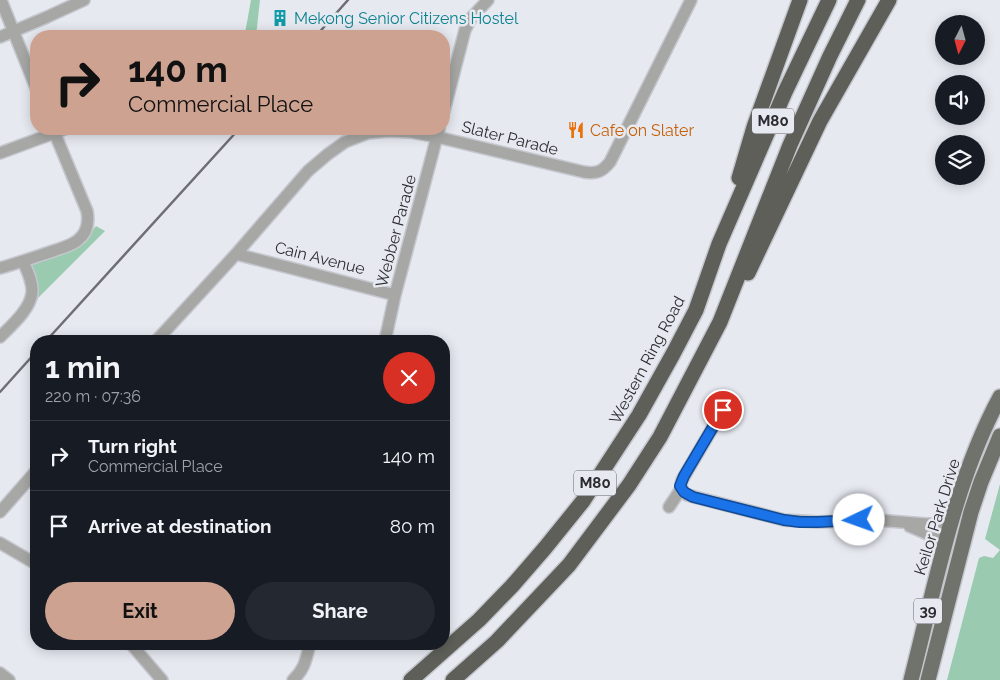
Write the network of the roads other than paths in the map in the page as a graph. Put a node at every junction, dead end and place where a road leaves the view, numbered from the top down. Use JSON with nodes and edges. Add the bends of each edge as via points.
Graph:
{"nodes":[{"id":1,"x":1,"y":0,"type":"edge"},
{"id":2,"x":84,"y":0,"type":"edge"},
{"id":3,"x":488,"y":0,"type":"edge"},
{"id":4,"x":691,"y":0,"type":"edge"},
{"id":5,"x":800,"y":0,"type":"edge"},
{"id":6,"x":829,"y":0,"type":"edge"},
{"id":7,"x":858,"y":0,"type":"edge"},
{"id":8,"x":888,"y":0,"type":"edge"},
{"id":9,"x":13,"y":32,"type":"junction"},
{"id":10,"x":0,"y":37,"type":"edge"},
{"id":11,"x":30,"y":73,"type":"edge"},
{"id":12,"x":450,"y":88,"type":"edge"},
{"id":13,"x":45,"y":135,"type":"edge"},
{"id":14,"x":60,"y":135,"type":"edge"},
{"id":15,"x":363,"y":135,"type":"edge"},
{"id":16,"x":437,"y":135,"type":"edge"},
{"id":17,"x":445,"y":135,"type":"edge"},
{"id":18,"x":0,"y":153,"type":"edge"},
{"id":19,"x":719,"y":244,"type":"junction"},
{"id":20,"x":236,"y":254,"type":"junction"},
{"id":21,"x":23,"y":261,"type":"junction"},
{"id":22,"x":0,"y":268,"type":"edge"},
{"id":23,"x":396,"y":294,"type":"junction"},
{"id":24,"x":720,"y":322,"type":"junction"},
{"id":25,"x":162,"y":335,"type":"edge"},
{"id":26,"x":386,"y":335,"type":"edge"},
{"id":27,"x":0,"y":337,"type":"edge"},
{"id":28,"x":1000,"y":397,"type":"edge"},
{"id":29,"x":723,"y":410,"type":"dead end"},
{"id":30,"x":1000,"y":436,"type":"edge"},
{"id":31,"x":30,"y":478,"type":"edge"},
{"id":32,"x":681,"y":489,"type":"junction"},
{"id":33,"x":669,"y":507,"type":"dead end"},
{"id":34,"x":0,"y":512,"type":"edge"},
{"id":35,"x":952,"y":520,"type":"junction"},
{"id":36,"x":900,"y":523,"type":"junction"},
{"id":37,"x":946,"y":542,"type":"junction"},
{"id":38,"x":963,"y":542,"type":"junction"},
{"id":39,"x":0,"y":543,"type":"edge"},
{"id":40,"x":30,"y":560,"type":"edge"},
{"id":41,"x":479,"y":620,"type":"junction"},
{"id":42,"x":450,"y":641,"type":"edge"},
{"id":43,"x":450,"y":646,"type":"edge"},
{"id":44,"x":136,"y":650,"type":"edge"},
{"id":45,"x":308,"y":650,"type":"edge"},
{"id":46,"x":438,"y":650,"type":"edge"},
{"id":47,"x":445,"y":650,"type":"edge"},
{"id":48,"x":0,"y":673,"type":"edge"},
{"id":49,"x":9,"y":680,"type":"edge"},
{"id":50,"x":162,"y":680,"type":"edge"},
{"id":51,"x":293,"y":680,"type":"edge"},
{"id":52,"x":398,"y":680,"type":"edge"},
{"id":53,"x":411,"y":680,"type":"edge"},
{"id":54,"x":453,"y":680,"type":"edge"},
{"id":55,"x":911,"y":680,"type":"edge"},
{"id":56,"x":928,"y":680,"type":"edge"}],
"edges":[{"from":1,"to":9,"type":"street"},
{"from":2,"to":9,"type":"street"},
{"from":3,"to":12,"type":"street","via":[[465,30]]},
{"from":4,"to":17,"type":"street","name":"Slater Parade","via":[[610,162],[600,171],[579,171]]},
{"from":5,"to":19,"type":"highway","via":[[754,127]]},
{"from":6,"to":19,"type":"highway","name":"Western Ring Road","number":"M80"},
{"from":7,"to":24,"type":"highway","number":"M80","via":[[790,145]]},
{"from":8,"to":24,"type":"highway","via":[[820,122],[757,255]]},
{"from":9,"to":10,"type":"street"},
{"from":9,"to":11,"type":"street"},
{"from":13,"to":18,"type":"street"},
{"from":14,"to":21,"type":"street","via":[[88,215],[88,224],[83,235],[70,245]]},
{"from":15,"to":20,"type":"street","name":"Slater Parade","via":[[345,142],[308,171]]},
{"from":16,"to":23,"type":"street","name":"Webber Parade"},
{"from":19,"to":41,"type":"highway","name":"Western Ring Road","number":"M80","via":[[696,310],[611,460],[583,502]]},
{"from":20,"to":23,"type":"street","name":"Cain Avenue"},
{"from":20,"to":25,"type":"street","name":"Slater Parade"},
{"from":21,"to":22,"type":"street"},
{"from":21,"to":27,"type":"street","via":[[32,286],[30,300]]},
{"from":23,"to":26,"type":"street","name":"Webber Parade"},
{"from":24,"to":54,"type":"highway","number":"M80","via":[[660,437],[570,565],[497,641]]},
{"from":28,"to":35,"type":"main road","name":"Keilor Park Drive","number":"39","via":[[972,460]]},
{"from":29,"to":32,"type":"street","via":[[684,476]]},
{"from":30,"to":38,"type":"main road","name":"Keilor Park Drive","number":"39","via":[[976,497]]},
{"from":31,"to":34,"type":"street"},
{"from":32,"to":33,"type":"street"},
{"from":32,"to":36,"type":"street","via":[[693,497],[784,520]]},
{"from":35,"to":36,"type":"street","via":[[934,524]]},
{"from":35,"to":37,"type":"main road","name":"Keilor Park Drive","number":"39"},
{"from":36,"to":37,"type":"street"},
{"from":37,"to":38,"type":"main road","via":[[957,537]]},
{"from":37,"to":55,"type":"main road","name":"Keilor Park Drive","number":"39"},
{"from":38,"to":56,"type":"main road","name":"Keilor Park Drive","number":"39"},
{"from":39,"to":40,"type":"street"},
{"from":41,"to":42,"type":"highway"},
{"from":41,"to":43,"type":"highway","name":"Western Ring Road","number":"M80"},
{"from":44,"to":50,"type":"street"},
{"from":45,"to":51,"type":"street","via":[[303,669]]},
{"from":46,"to":52,"type":"highway"},
{"from":47,"to":53,"type":"highway","name":"Western Ring Road","number":"M80"},
{"from":48,"to":49,"type":"street"}]}
